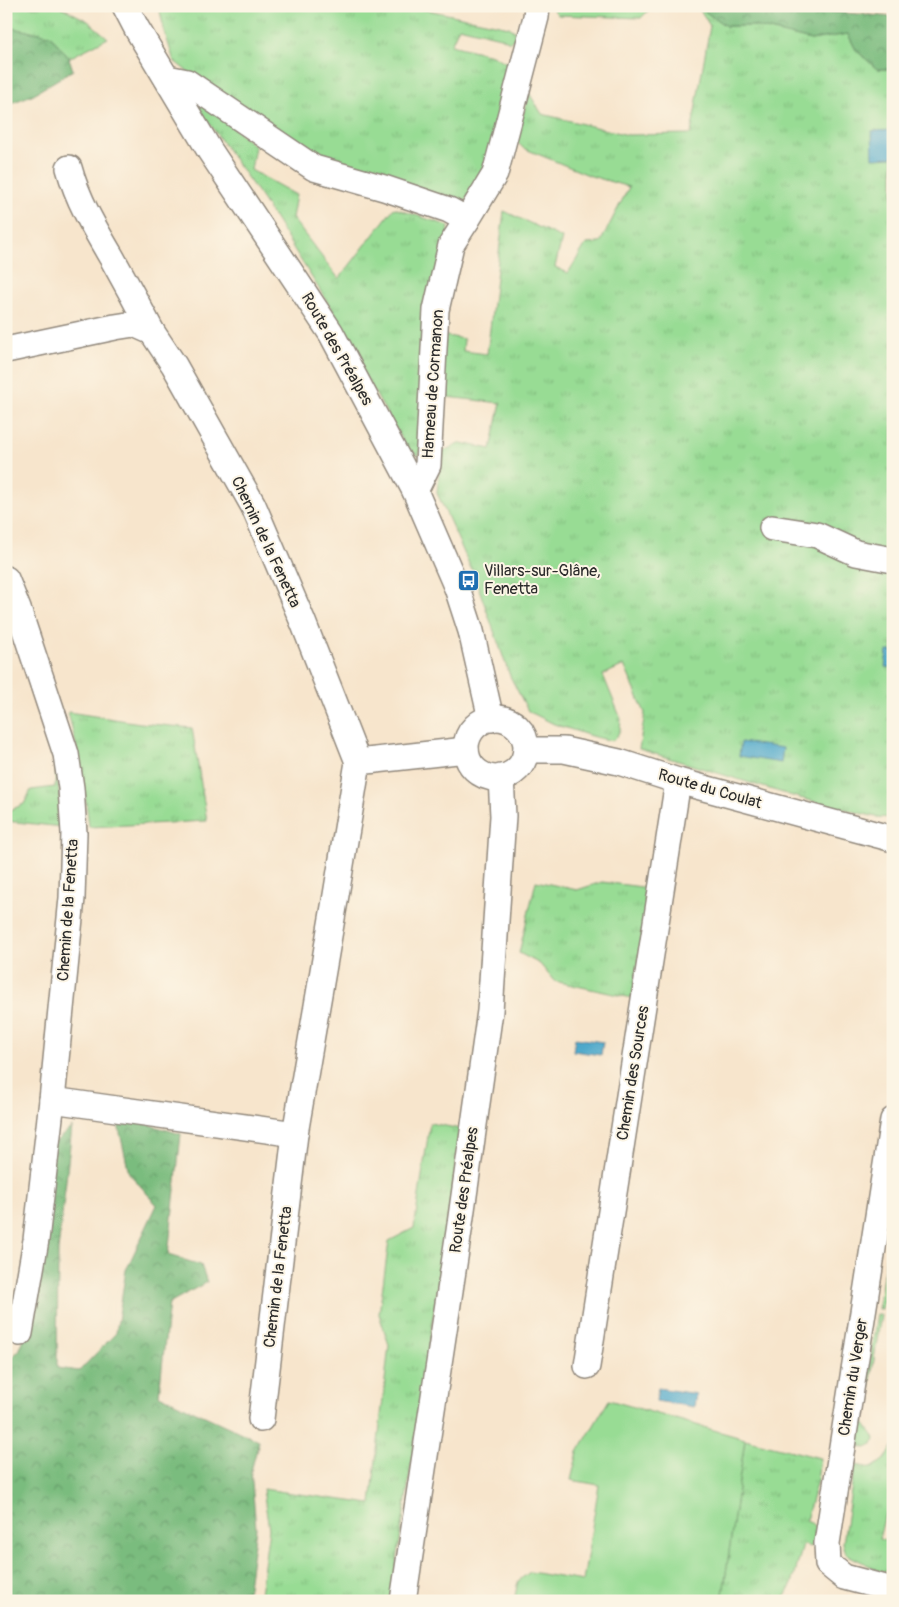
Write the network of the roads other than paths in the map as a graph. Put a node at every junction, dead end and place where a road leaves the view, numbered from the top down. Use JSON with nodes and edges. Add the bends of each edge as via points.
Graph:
{"nodes":[{"id":1,"x":125,"y":6,"type":"edge"},
{"id":2,"x":537,"y":6,"type":"edge"},
{"id":3,"x":166,"y":78,"type":"junction"},
{"id":4,"x":70,"y":168,"type":"dead end"},
{"id":5,"x":466,"y":220,"type":"junction"},
{"id":6,"x":152,"y":332,"type":"junction"},
{"id":7,"x":6,"y":350,"type":"edge"},
{"id":8,"x":414,"y":490,"type":"junction"},
{"id":9,"x":772,"y":528,"type":"dead end"},
{"id":10,"x":893,"y":560,"type":"edge"},
{"id":11,"x":6,"y":579,"type":"edge"},
{"id":12,"x":491,"y":719,"type":"junction"},
{"id":13,"x":466,"y":750,"type":"junction"},
{"id":14,"x":526,"y":750,"type":"junction"},
{"id":15,"x":358,"y":762,"type":"junction"},
{"id":16,"x":501,"y":778,"type":"junction"},
{"id":17,"x":678,"y":781,"type":"junction"},
{"id":18,"x":893,"y":839,"type":"edge"},
{"id":19,"x":52,"y":1100,"type":"junction"},
{"id":20,"x":893,"y":1120,"type":"edge"},
{"id":21,"x":295,"y":1134,"type":"junction"},
{"id":22,"x":20,"y":1333,"type":"dead end"},
{"id":23,"x":587,"y":1366,"type":"dead end"},
{"id":24,"x":261,"y":1419,"type":"dead end"},
{"id":25,"x":893,"y":1590,"type":"edge"},
{"id":26,"x":403,"y":1601,"type":"edge"}],
"edges":[{"from":1,"to":3,"type":"street","name":"Route des Préalpes"},
{"from":2,"to":5,"type":"street","name":"Hameau de Cormanon","via":[[495,174]]},
{"from":3,"to":5,"type":"street","via":[[187,82],[314,168],[449,210]]},
{"from":3,"to":8,"type":"street","name":"Route des Préalpes","via":[[210,151],[331,333]]},
{"from":4,"to":6,"type":"street","name":"Chemin de la Fenetta","via":[[85,210]]},
{"from":5,"to":8,"type":"street","name":"Hameau de Cormanon","via":[[451,245],[436,310],[428,465]]},
{"from":6,"to":7,"type":"street","via":[[134,324],[124,325]]},
{"from":6,"to":15,"type":"street","name":"Chemin de la Fenetta","via":[[174,365],[252,505],[303,622]]},
{"from":8,"to":12,"type":"street","name":"Route des Préalpes","via":[[457,588],[471,631]]},
{"from":9,"to":10,"type":"street","via":[[817,535],[856,553]]},
{"from":11,"to":19,"type":"street","name":"Chemin de la Fenetta","via":[[66,754],[71,788],[74,833],[72,898]]},
{"from":12,"to":13,"type":"street","via":[[476,726],[467,741]]},
{"from":12,"to":14,"type":"street","via":[[503,719],[514,724],[524,738]]},
{"from":13,"to":15,"type":"street"},
{"from":13,"to":16,"type":"street","via":[[470,764],[480,774]]},
{"from":14,"to":16,"type":"street","via":[[516,770]]},
{"from":14,"to":17,"type":"street","name":"Route du Coulat","via":[[564,750],[620,762]]},
{"from":15,"to":21,"type":"street","name":"Chemin de la Fenetta"},
{"from":16,"to":26,"type":"street","name":"Route des Préalpes","via":[[503,816],[490,1011]]},
{"from":17,"to":18,"type":"street","name":"Route du Coulat"},
{"from":17,"to":23,"type":"street","name":"Chemin des Sources"},
{"from":19,"to":21,"type":"street"},
{"from":19,"to":22,"type":"street","name":"Chemin de la Fenetta","via":[[36,1240]]},
{"from":20,"to":25,"type":"street","name":"Chemin du Verger","via":[[827,1543],[828,1564],[844,1578]]},
{"from":21,"to":24,"type":"street","name":"Chemin de la Fenetta"}]}
